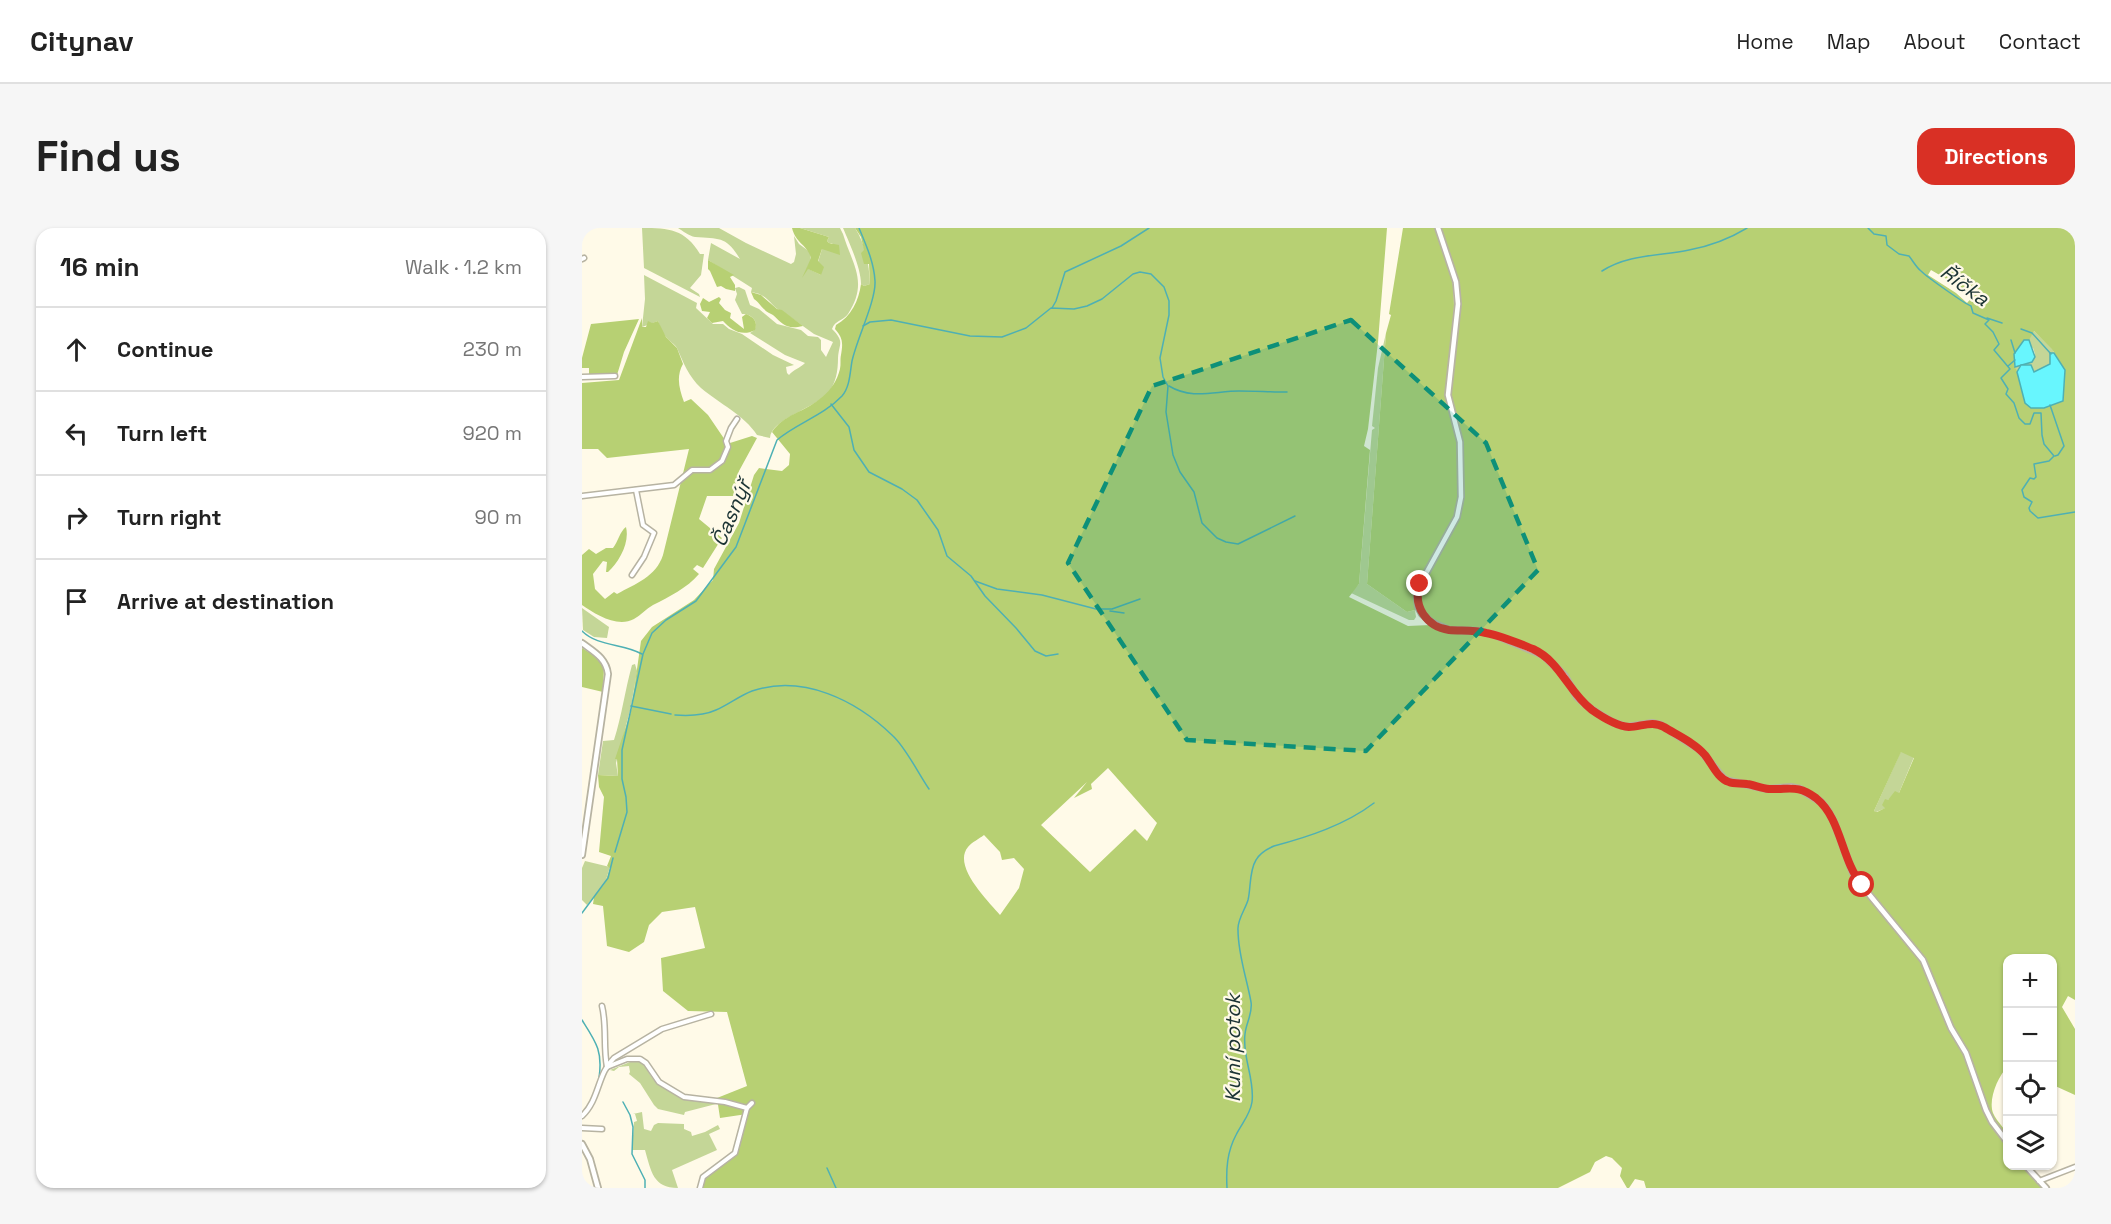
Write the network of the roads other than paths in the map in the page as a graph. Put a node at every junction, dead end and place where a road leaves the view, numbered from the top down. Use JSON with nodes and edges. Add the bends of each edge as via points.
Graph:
{"nodes":[{"id":1,"x":1438,"y":228,"type":"edge"},
{"id":2,"x":615,"y":376,"type":"dead end"},
{"id":3,"x":582,"y":377,"type":"edge"},
{"id":4,"x":737,"y":420,"type":"dead end"},
{"id":5,"x":636,"y":490,"type":"junction"},
{"id":6,"x":582,"y":496,"type":"edge"},
{"id":7,"x":632,"y":575,"type":"dead end"},
{"id":8,"x":582,"y":643,"type":"edge"},
{"id":9,"x":582,"y":855,"type":"edge"},
{"id":10,"x":602,"y":1006,"type":"dead end"},
{"id":11,"x":711,"y":1014,"type":"dead end"},
{"id":12,"x":607,"y":1067,"type":"junction"},
{"id":13,"x":752,"y":1103,"type":"dead end"},
{"id":14,"x":747,"y":1108,"type":"junction"},
{"id":15,"x":582,"y":1116,"type":"edge"},
{"id":16,"x":582,"y":1128,"type":"edge"},
{"id":17,"x":602,"y":1129,"type":"dead end"},
{"id":18,"x":2003,"y":1137,"type":"edge"},
{"id":19,"x":582,"y":1144,"type":"edge"},
{"id":20,"x":2075,"y":1167,"type":"edge"},
{"id":21,"x":2029,"y":1170,"type":"edge"},
{"id":22,"x":2039,"y":1181,"type":"junction"},
{"id":23,"x":598,"y":1188,"type":"edge"},
{"id":24,"x":700,"y":1188,"type":"edge"},
{"id":25,"x":2046,"y":1188,"type":"edge"}],
"edges":[{"from":1,"to":18,"type":"main road","via":[[1454,275],[1458,304],[1448,395],[1460,442],[1461,497],[1457,517],[1418,588],[1421,612],[1443,628],[1495,635],[1543,655],[1591,709],[1627,727],[1661,725],[1700,750],[1725,780],[1767,789],[1800,789],[1821,802],[1834,822],[1854,876],[1923,960],[1951,1028],[1966,1053],[1986,1110]]},
{"from":2,"to":3,"type":"street"},
{"from":4,"to":5,"type":"street","via":[[726,441],[726,454],[710,470],[692,470],[674,485]]},
{"from":5,"to":6,"type":"street"},
{"from":5,"to":7,"type":"street","via":[[643,525],[654,533]]},
{"from":8,"to":9,"type":"main road","via":[[601,658],[608,674]]},
{"from":10,"to":12,"type":"street"},
{"from":11,"to":12,"type":"street","via":[[649,1035]]},
{"from":12,"to":14,"type":"street","via":[[627,1059],[640,1059],[659,1082],[684,1097]]},
{"from":12,"to":15,"type":"street","via":[[595,1100]]},
{"from":13,"to":14,"type":"street"},
{"from":14,"to":24,"type":"street","via":[[735,1153],[703,1177]]},
{"from":16,"to":17,"type":"street"},
{"from":19,"to":23,"type":"main road"},
{"from":20,"to":22,"type":"street"},
{"from":21,"to":22,"type":"main road"},
{"from":22,"to":25,"type":"main road"}]}
